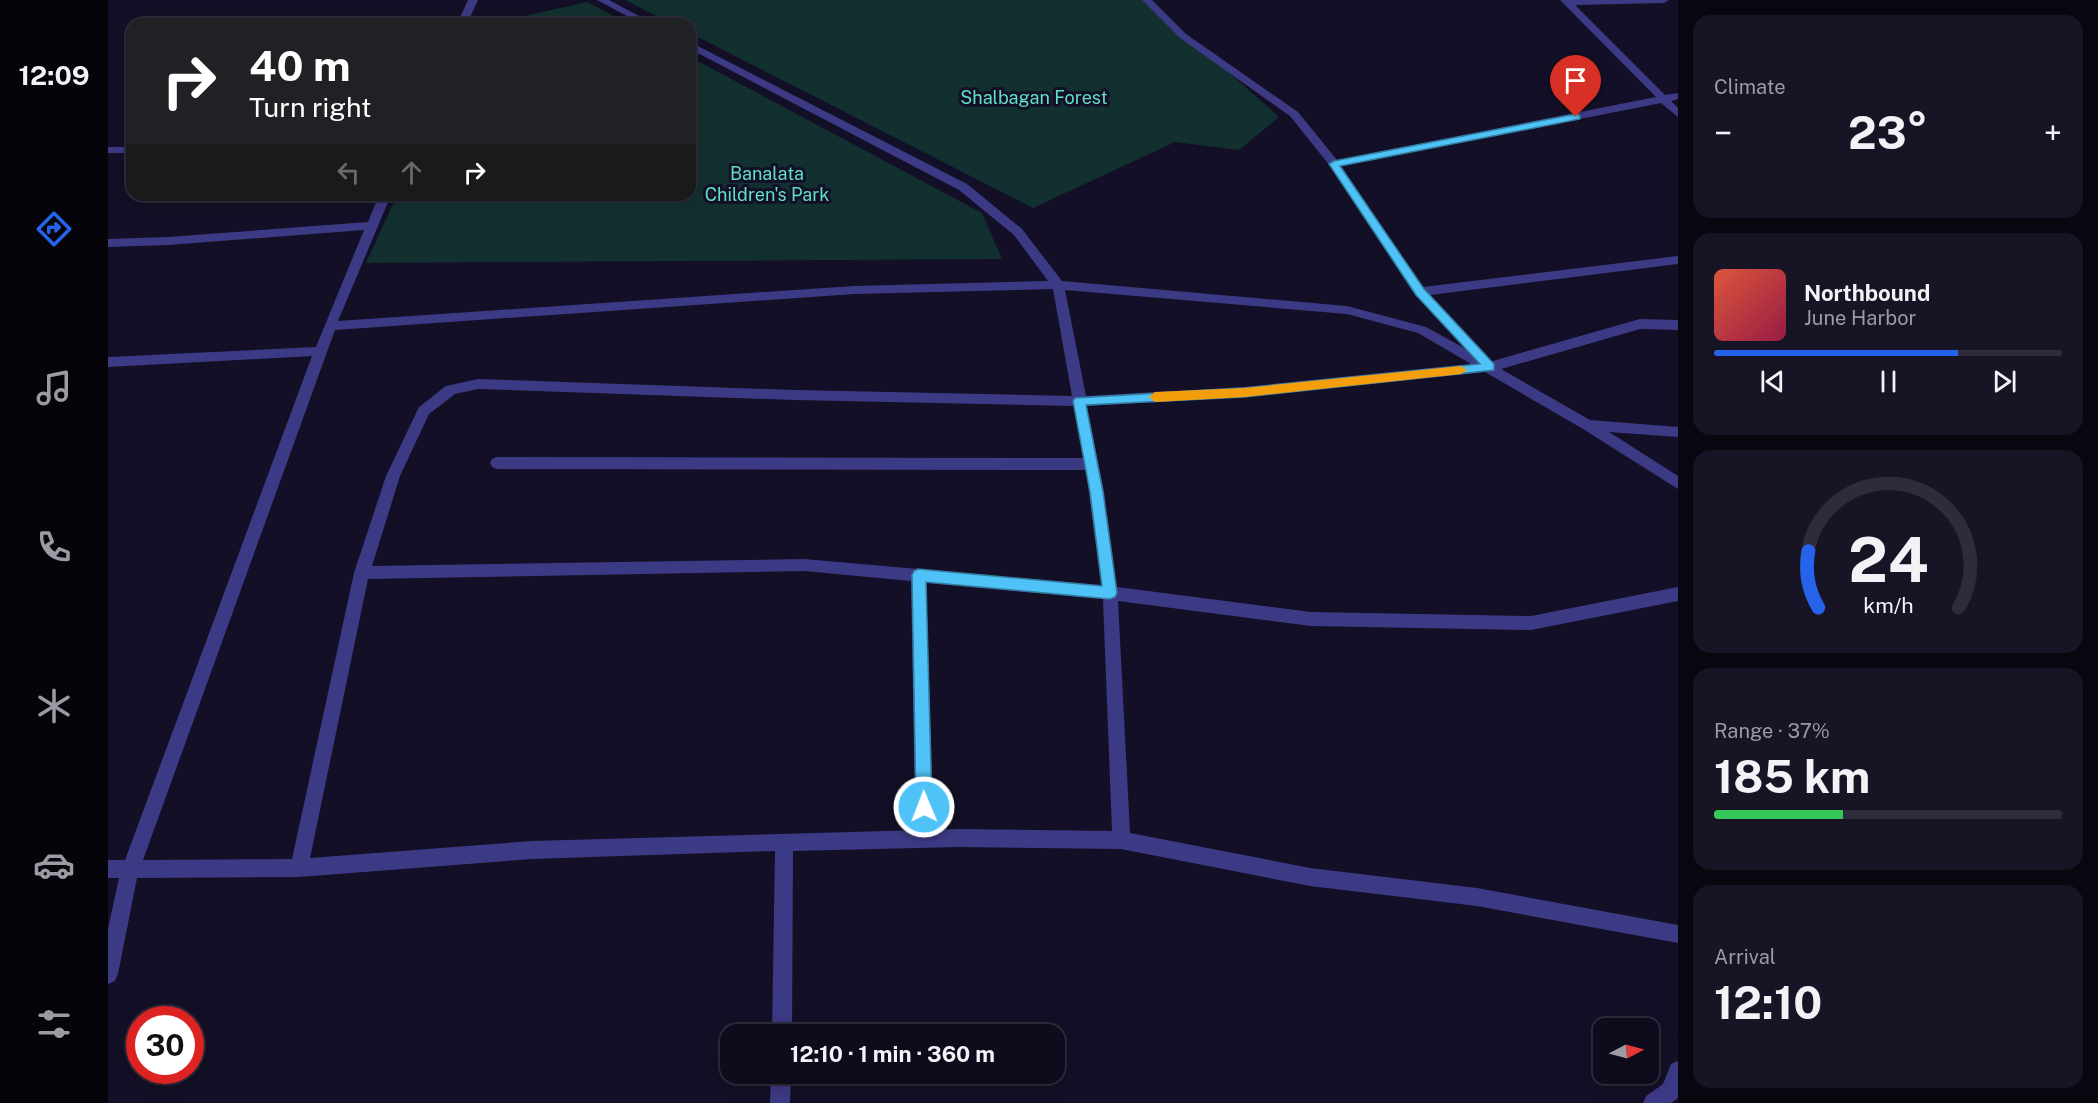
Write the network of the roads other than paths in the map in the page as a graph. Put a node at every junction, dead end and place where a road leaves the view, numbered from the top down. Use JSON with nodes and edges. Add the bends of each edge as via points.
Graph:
{"nodes":[{"id":1,"x":474,"y":0,"type":"edge"},
{"id":2,"x":602,"y":0,"type":"edge"},
{"id":3,"x":1147,"y":0,"type":"edge"},
{"id":4,"x":1664,"y":0,"type":"edge"},
{"id":5,"x":1566,"y":1,"type":"edge"},
{"id":6,"x":465,"y":18,"type":"edge"},
{"id":7,"x":637,"y":18,"type":"edge"},
{"id":8,"x":696,"y":48,"type":"edge"},
{"id":9,"x":1678,"y":96,"type":"edge"},
{"id":10,"x":1665,"y":100,"type":"junction"},
{"id":11,"x":1678,"y":114,"type":"edge"},
{"id":12,"x":108,"y":150,"type":"edge"},
{"id":13,"x":126,"y":150,"type":"edge"},
{"id":14,"x":1334,"y":164,"type":"junction"},
{"id":15,"x":382,"y":201,"type":"edge"},
{"id":16,"x":372,"y":226,"type":"junction"},
{"id":17,"x":108,"y":243,"type":"edge"},
{"id":18,"x":1678,"y":260,"type":"edge"},
{"id":19,"x":1058,"y":285,"type":"junction"},
{"id":20,"x":1420,"y":292,"type":"junction"},
{"id":21,"x":1678,"y":325,"type":"edge"},
{"id":22,"x":330,"y":326,"type":"junction"},
{"id":23,"x":321,"y":351,"type":"junction"},
{"id":24,"x":108,"y":362,"type":"edge"},
{"id":25,"x":1490,"y":367,"type":"junction"},
{"id":26,"x":1080,"y":401,"type":"junction"},
{"id":27,"x":1588,"y":425,"type":"junction"},
{"id":28,"x":1678,"y":432,"type":"edge"},
{"id":29,"x":497,"y":463,"type":"dead end"},
{"id":30,"x":1091,"y":464,"type":"junction"},
{"id":31,"x":1678,"y":483,"type":"edge"},
{"id":32,"x":362,"y":573,"type":"junction"},
{"id":33,"x":918,"y":575,"type":"junction"},
{"id":34,"x":1110,"y":593,"type":"junction"},
{"id":35,"x":1678,"y":594,"type":"edge"},
{"id":36,"x":924,"y":807,"type":"dead end"},
{"id":37,"x":1121,"y":840,"type":"junction"},
{"id":38,"x":784,"y":842,"type":"junction"},
{"id":39,"x":299,"y":868,"type":"junction"},
{"id":40,"x":108,"y":869,"type":"edge"},
{"id":41,"x":130,"y":870,"type":"junction"},
{"id":42,"x":1678,"y":934,"type":"edge"},
{"id":43,"x":108,"y":974,"type":"edge"},
{"id":44,"x":782,"y":1024,"type":"edge"},
{"id":45,"x":1678,"y":1071,"type":"edge"},
{"id":46,"x":781,"y":1084,"type":"edge"},
{"id":47,"x":780,"y":1103,"type":"edge"},
{"id":48,"x":1653,"y":1103,"type":"edge"}],
"edges":[{"from":1,"to":6,"type":"street"},
{"from":2,"to":7,"type":"street"},
{"from":3,"to":14,"type":"street","via":[[1183,36],[1294,114]]},
{"from":4,"to":5,"type":"street"},
{"from":5,"to":10,"type":"street"},
{"from":8,"to":19,"type":"street","via":[[963,187],[1018,232]]},
{"from":9,"to":10,"type":"street"},
{"from":10,"to":11,"type":"street"},
{"from":10,"to":14,"type":"street"},
{"from":12,"to":13,"type":"street"},
{"from":14,"to":20,"type":"street"},
{"from":15,"to":16,"type":"street"},
{"from":16,"to":17,"type":"street"},
{"from":16,"to":22,"type":"street"},
{"from":18,"to":20,"type":"street"},
{"from":19,"to":22,"type":"street","via":[[854,290]]},
{"from":19,"to":25,"type":"street","via":[[1347,310],[1422,330]]},
{"from":19,"to":26,"type":"street"},
{"from":20,"to":25,"type":"street"},
{"from":21,"to":25,"type":"street","via":[[1640,324]]},
{"from":22,"to":23,"type":"street"},
{"from":23,"to":24,"type":"street"},
{"from":23,"to":41,"type":"street"},
{"from":25,"to":26,"type":"street","via":[[1244,393]]},
{"from":25,"to":27,"type":"street"},
{"from":26,"to":30,"type":"street"},
{"from":26,"to":32,"type":"street","via":[[478,384],[451,390],[424,411],[393,476]]},
{"from":27,"to":28,"type":"street"},
{"from":27,"to":31,"type":"street"},
{"from":29,"to":30,"type":"street"},
{"from":30,"to":34,"type":"street"},
{"from":32,"to":33,"type":"street","via":[[804,565]]},
{"from":32,"to":39,"type":"street"},
{"from":33,"to":34,"type":"street"},
{"from":33,"to":36,"type":"street"},
{"from":34,"to":35,"type":"street","via":[[1311,619],[1531,623]]},
{"from":34,"to":37,"type":"street"},
{"from":37,"to":38,"type":"street"},
{"from":37,"to":42,"type":"street","via":[[1310,877],[1477,897]]},
{"from":38,"to":39,"type":"street","via":[[532,850]]},
{"from":38,"to":44,"type":"street"},
{"from":39,"to":41,"type":"street"},
{"from":40,"to":41,"type":"street"},
{"from":41,"to":43,"type":"street"},
{"from":45,"to":48,"type":"street","via":[[1671,1091]]},
{"from":46,"to":47,"type":"street"}]}
